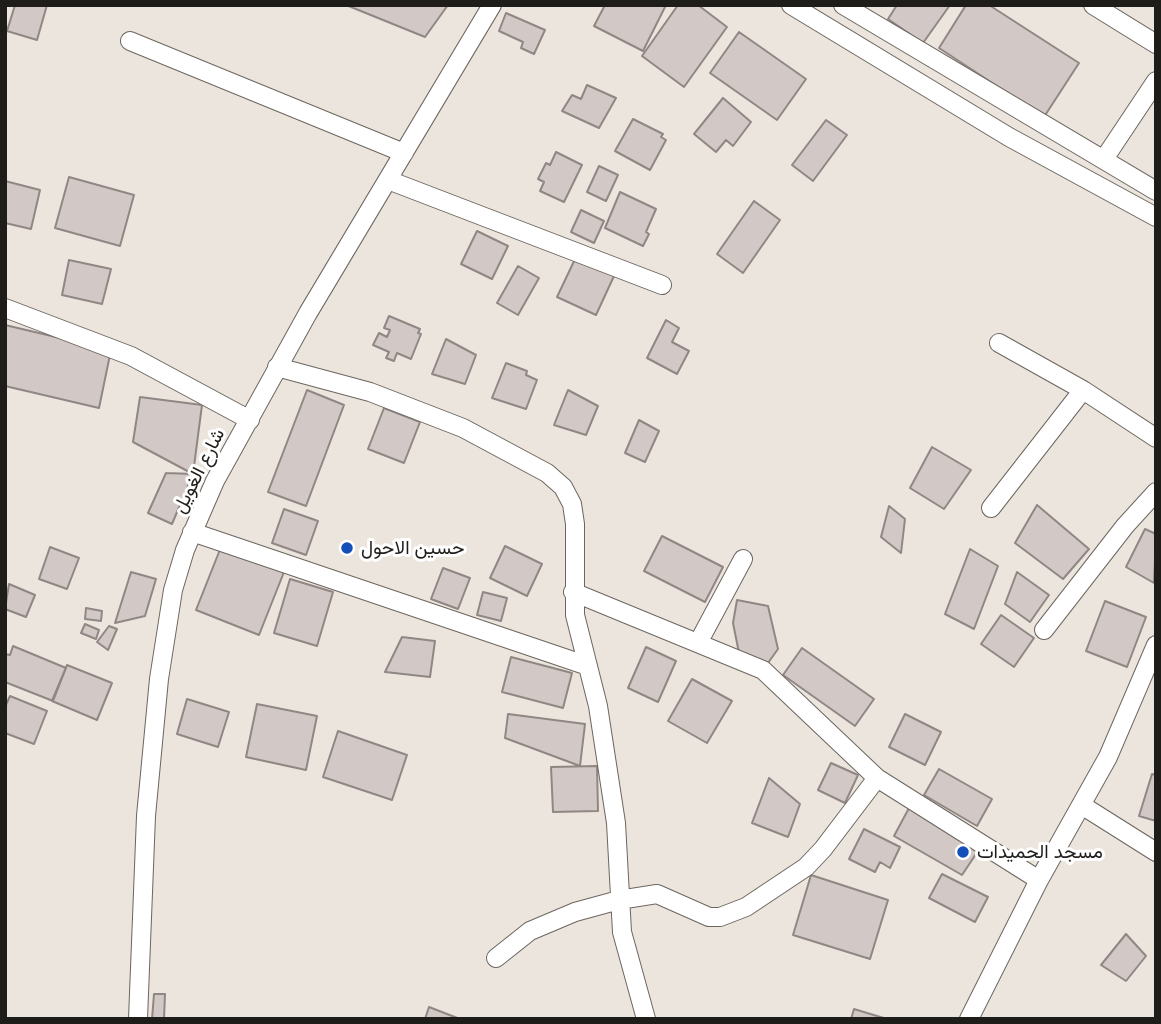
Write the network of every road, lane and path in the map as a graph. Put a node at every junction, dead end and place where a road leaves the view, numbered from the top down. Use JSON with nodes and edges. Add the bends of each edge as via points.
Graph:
{"nodes":[{"id":1,"x":492,"y":5,"type":"edge"},
{"id":2,"x":791,"y":5,"type":"edge"},
{"id":3,"x":843,"y":5,"type":"edge"},
{"id":4,"x":1093,"y":5,"type":"edge"},
{"id":5,"x":130,"y":41,"type":"dead end"},
{"id":6,"x":1156,"y":44,"type":"edge"},
{"id":7,"x":1156,"y":81,"type":"edge"},
{"id":8,"x":404,"y":153,"type":"junction"},
{"id":9,"x":1104,"y":159,"type":"junction"},
{"id":10,"x":388,"y":180,"type":"junction"},
{"id":11,"x":1156,"y":191,"type":"edge"},
{"id":12,"x":1156,"y":217,"type":"edge"},
{"id":13,"x":662,"y":285,"type":"dead end"},
{"id":14,"x":5,"y":308,"type":"edge"},
{"id":15,"x":999,"y":343,"type":"dead end"},
{"id":16,"x":277,"y":367,"type":"junction"},
{"id":17,"x":1083,"y":390,"type":"junction"},
{"id":18,"x":250,"y":420,"type":"junction"},
{"id":19,"x":1156,"y":438,"type":"edge"},
{"id":20,"x":1156,"y":492,"type":"edge"},
{"id":21,"x":992,"y":508,"type":"dead end"},
{"id":22,"x":192,"y":532,"type":"junction"},
{"id":23,"x":743,"y":559,"type":"dead end"},
{"id":24,"x":573,"y":592,"type":"junction"},
{"id":25,"x":1044,"y":630,"type":"dead end"},
{"id":26,"x":698,"y":643,"type":"junction"},
{"id":27,"x":1156,"y":645,"type":"edge"},
{"id":28,"x":588,"y":666,"type":"junction"},
{"id":29,"x":1149,"y":679,"type":"edge"},
{"id":30,"x":877,"y":779,"type":"junction"},
{"id":31,"x":1083,"y":806,"type":"junction"},
{"id":32,"x":1156,"y":852,"type":"edge"},
{"id":33,"x":1039,"y":880,"type":"junction"},
{"id":34,"x":619,"y":900,"type":"junction"},
{"id":35,"x":496,"y":958,"type":"dead end"},
{"id":36,"x":138,"y":1019,"type":"edge"},
{"id":37,"x":646,"y":1019,"type":"edge"},
{"id":38,"x":969,"y":1019,"type":"edge"}],
"edges":[{"from":1,"to":8,"type":"street","name":"شارع الغويل"},
{"from":2,"to":12,"type":"street","via":[[1009,136]]},
{"from":3,"to":9,"type":"street"},
{"from":4,"to":6,"type":"street"},
{"from":5,"to":8,"type":"street"},
{"from":7,"to":9,"type":"street"},
{"from":8,"to":10,"type":"street","name":"شارع الغويل"},
{"from":9,"to":11,"type":"street"},
{"from":10,"to":13,"type":"street"},
{"from":10,"to":16,"type":"street","name":"شارع الغويل"},
{"from":14,"to":18,"type":"street","via":[[131,356]]},
{"from":15,"to":17,"type":"street"},
{"from":16,"to":18,"type":"street","name":"شارع الغويل"},
{"from":16,"to":24,"type":"street","via":[[370,392],[451,423],[547,473],[563,487],[572,504]]},
{"from":17,"to":19,"type":"street"},
{"from":17,"to":21,"type":"street"},
{"from":18,"to":22,"type":"street","name":"شارع الغويل"},
{"from":20,"to":25,"type":"street"},
{"from":22,"to":28,"type":"street"},
{"from":22,"to":36,"type":"street","name":"شارع الغويل","via":[[173,590],[159,679],[146,816]]},
{"from":23,"to":26,"type":"street"},
{"from":24,"to":26,"type":"street"},
{"from":24,"to":28,"type":"street"},
{"from":26,"to":30,"type":"street","via":[[763,670]]},
{"from":27,"to":29,"type":"street"},
{"from":28,"to":34,"type":"street","via":[[616,823]]},
{"from":29,"to":31,"type":"street"},
{"from":30,"to":33,"type":"street"},
{"from":30,"to":34,"type":"street","via":[[806,867],[732,914],[709,916],[657,894]]},
{"from":31,"to":32,"type":"street"},
{"from":31,"to":33,"type":"street"},
{"from":33,"to":38,"type":"street"},
{"from":34,"to":35,"type":"street","via":[[530,931]]},
{"from":34,"to":37,"type":"street","via":[[625,951]]}]}
